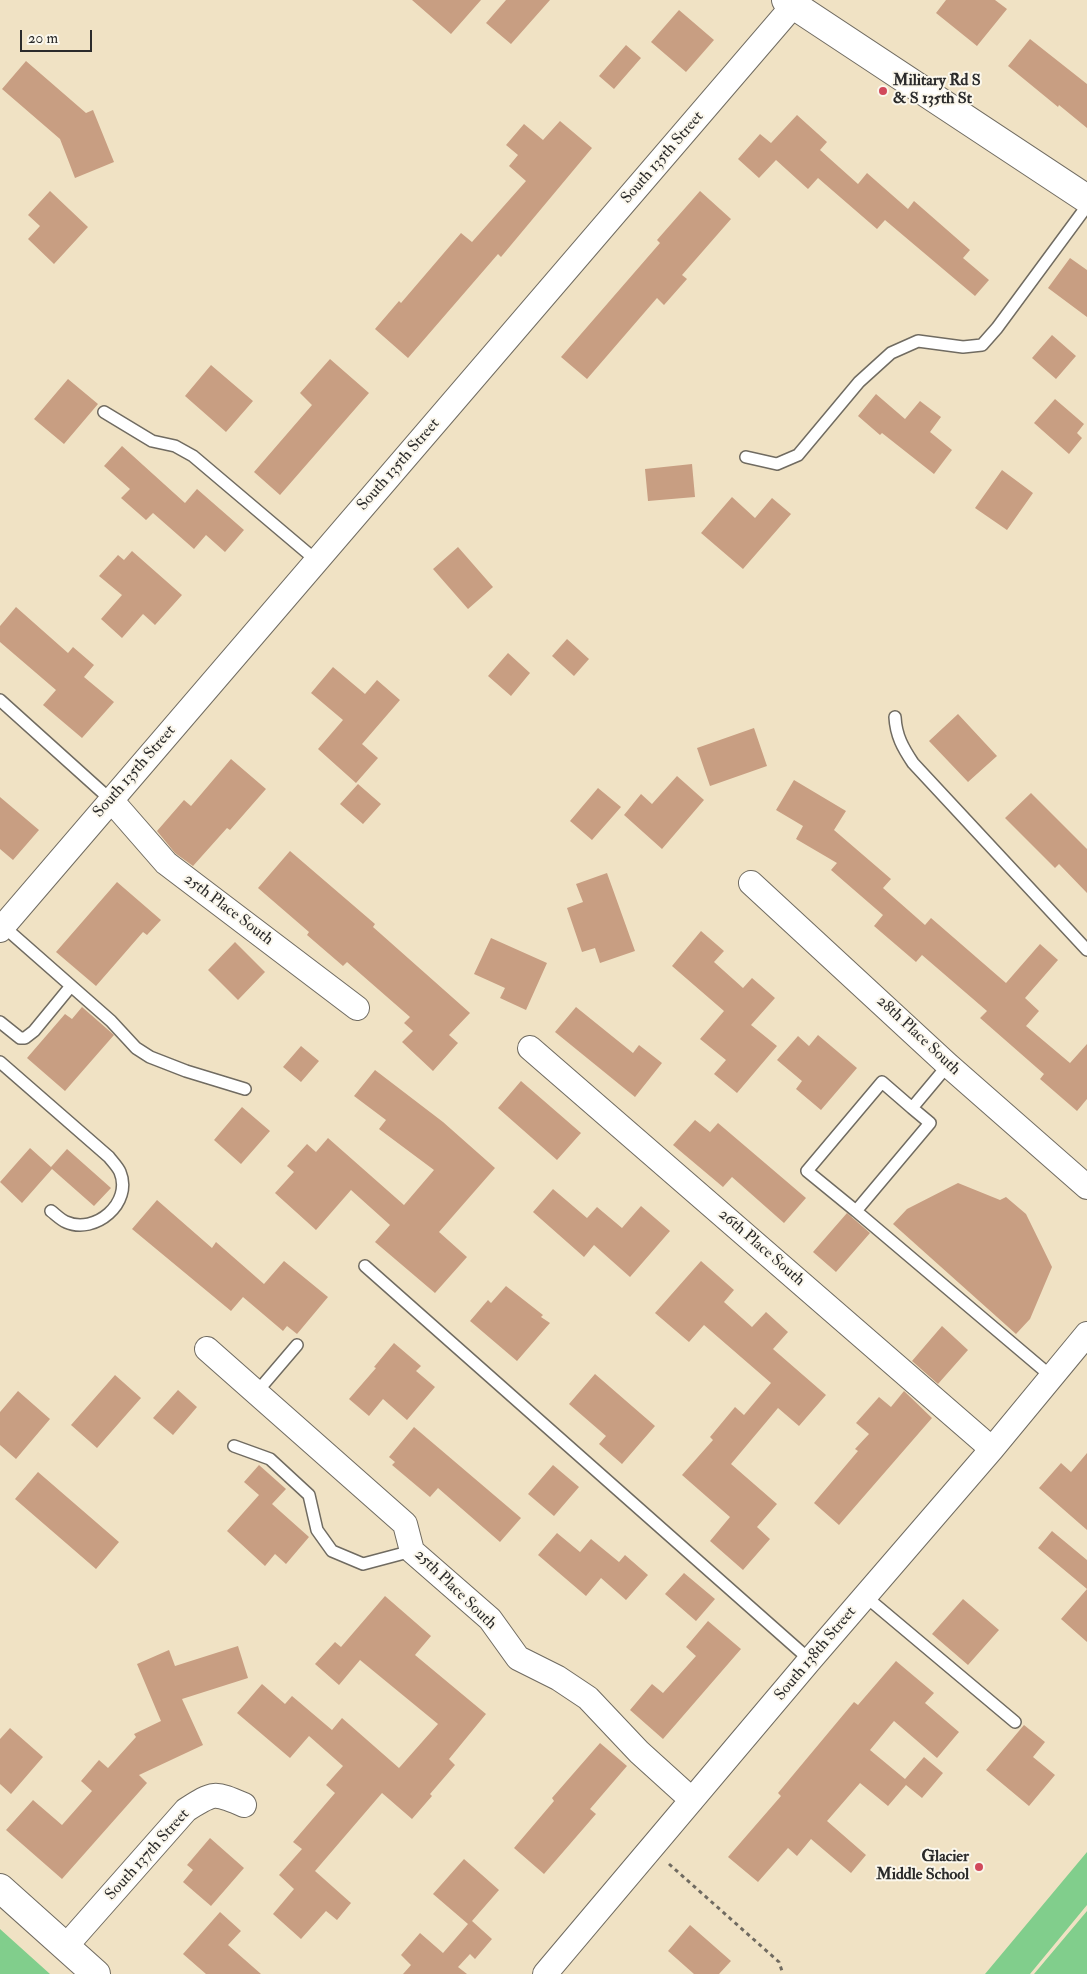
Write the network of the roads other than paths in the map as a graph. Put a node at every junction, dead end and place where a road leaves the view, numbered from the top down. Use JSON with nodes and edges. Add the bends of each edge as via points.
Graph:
{"nodes":[{"id":1,"x":793,"y":2,"type":"edge"},
{"id":2,"x":1087,"y":199,"type":"edge"},
{"id":3,"x":1087,"y":206,"type":"edge"},
{"id":4,"x":104,"y":412,"type":"dead end"},
{"id":5,"x":746,"y":458,"type":"dead end"},
{"id":6,"x":317,"y":561,"type":"junction"},
{"id":7,"x":0,"y":700,"type":"edge"},
{"id":8,"x":895,"y":717,"type":"dead end"},
{"id":9,"x":111,"y":800,"type":"junction"},
{"id":10,"x":751,"y":883,"type":"dead end"},
{"id":11,"x":4,"y":918,"type":"edge"},
{"id":12,"x":1087,"y":950,"type":"edge"},
{"id":13,"x":71,"y":986,"type":"junction"},
{"id":14,"x":356,"y":1008,"type":"dead end"},
{"id":15,"x":0,"y":1022,"type":"edge"},
{"id":16,"x":530,"y":1048,"type":"dead end"},
{"id":17,"x":0,"y":1062,"type":"edge"},
{"id":18,"x":948,"y":1065,"type":"junction"},
{"id":19,"x":245,"y":1089,"type":"dead end"},
{"id":20,"x":912,"y":1108,"type":"junction"},
{"id":21,"x":1087,"y":1187,"type":"edge"},
{"id":22,"x":51,"y":1211,"type":"dead end"},
{"id":23,"x":856,"y":1211,"type":"junction"},
{"id":24,"x":365,"y":1266,"type":"dead end"},
{"id":25,"x":1087,"y":1334,"type":"edge"},
{"id":26,"x":297,"y":1345,"type":"dead end"},
{"id":27,"x":207,"y":1349,"type":"dead end"},
{"id":28,"x":1052,"y":1377,"type":"junction"},
{"id":29,"x":256,"y":1393,"type":"junction"},
{"id":30,"x":234,"y":1446,"type":"dead end"},
{"id":31,"x":992,"y":1448,"type":"junction"},
{"id":32,"x":412,"y":1551,"type":"junction"},
{"id":33,"x":865,"y":1596,"type":"junction"},
{"id":34,"x":810,"y":1660,"type":"junction"},
{"id":35,"x":1015,"y":1722,"type":"dead end"},
{"id":36,"x":692,"y":1800,"type":"junction"},
{"id":37,"x":244,"y":1805,"type":"dead end"},
{"id":38,"x":0,"y":1888,"type":"edge"},
{"id":39,"x":66,"y":1946,"type":"junction"},
{"id":40,"x":96,"y":1974,"type":"edge"},
{"id":41,"x":545,"y":1974,"type":"edge"}],
"edges":[{"from":1,"to":2,"type":"street"},
{"from":1,"to":6,"type":"street","name":"South 135th Street"},
{"from":3,"to":5,"type":"lane","via":[[982,345],[963,347],[918,341],[891,353],[859,382],[798,455],[777,464]]},
{"from":4,"to":6,"type":"lane","via":[[152,440],[175,446],[193,456]]},
{"from":6,"to":9,"type":"street","name":"South 135th Street"},
{"from":7,"to":9,"type":"lane"},
{"from":8,"to":12,"type":"lane","via":[[896,732],[912,763]]},
{"from":9,"to":11,"type":"street","name":"South 135th Street"},
{"from":9,"to":14,"type":"street","name":"25th Place South","via":[[166,863]]},
{"from":10,"to":18,"type":"street","name":"28th Place South"},
{"from":11,"to":13,"type":"lane"},
{"from":13,"to":15,"type":"lane","via":[[26,1038],[20,1038]]},
{"from":13,"to":19,"type":"lane","via":[[136,1048],[150,1057]]},
{"from":16,"to":31,"type":"street","name":"26th Place South"},
{"from":17,"to":22,"type":"lane","via":[[109,1156],[120,1172],[122,1190],[110,1214],[87,1226],[66,1222]]},
{"from":18,"to":20,"type":"lane"},
{"from":18,"to":21,"type":"street","name":"28th Place South"},
{"from":20,"to":23,"type":"lane","via":[[930,1123]]},
{"from":20,"to":23,"type":"lane","via":[[882,1082],[808,1170]]},
{"from":23,"to":28,"type":"lane"},
{"from":24,"to":34,"type":"lane"},
{"from":25,"to":28,"type":"street","name":"South 138th Street"},
{"from":26,"to":29,"type":"lane"},
{"from":27,"to":29,"type":"street","name":"25th Place South"},
{"from":28,"to":31,"type":"street","name":"South 138th Street"},
{"from":29,"to":32,"type":"street","name":"25th Place South","via":[[405,1524]]},
{"from":30,"to":32,"type":"lane","via":[[270,1459],[309,1495],[317,1530],[332,1551],[363,1564]]},
{"from":31,"to":33,"type":"street","name":"South 138th Street"},
{"from":32,"to":36,"type":"street","name":"25th Place South","via":[[490,1619],[518,1658],[588,1698],[639,1752]]},
{"from":33,"to":34,"type":"street","name":"South 138th Street"},
{"from":33,"to":35,"type":"lane"},
{"from":34,"to":36,"type":"street","name":"South 138th Street"},
{"from":36,"to":41,"type":"street","name":"South 138th Street"},
{"from":37,"to":39,"type":"street","name":"South 137th Street","via":[[221,1795],[206,1798],[186,1810]]},
{"from":38,"to":39,"type":"street"},
{"from":39,"to":40,"type":"street"}]}
